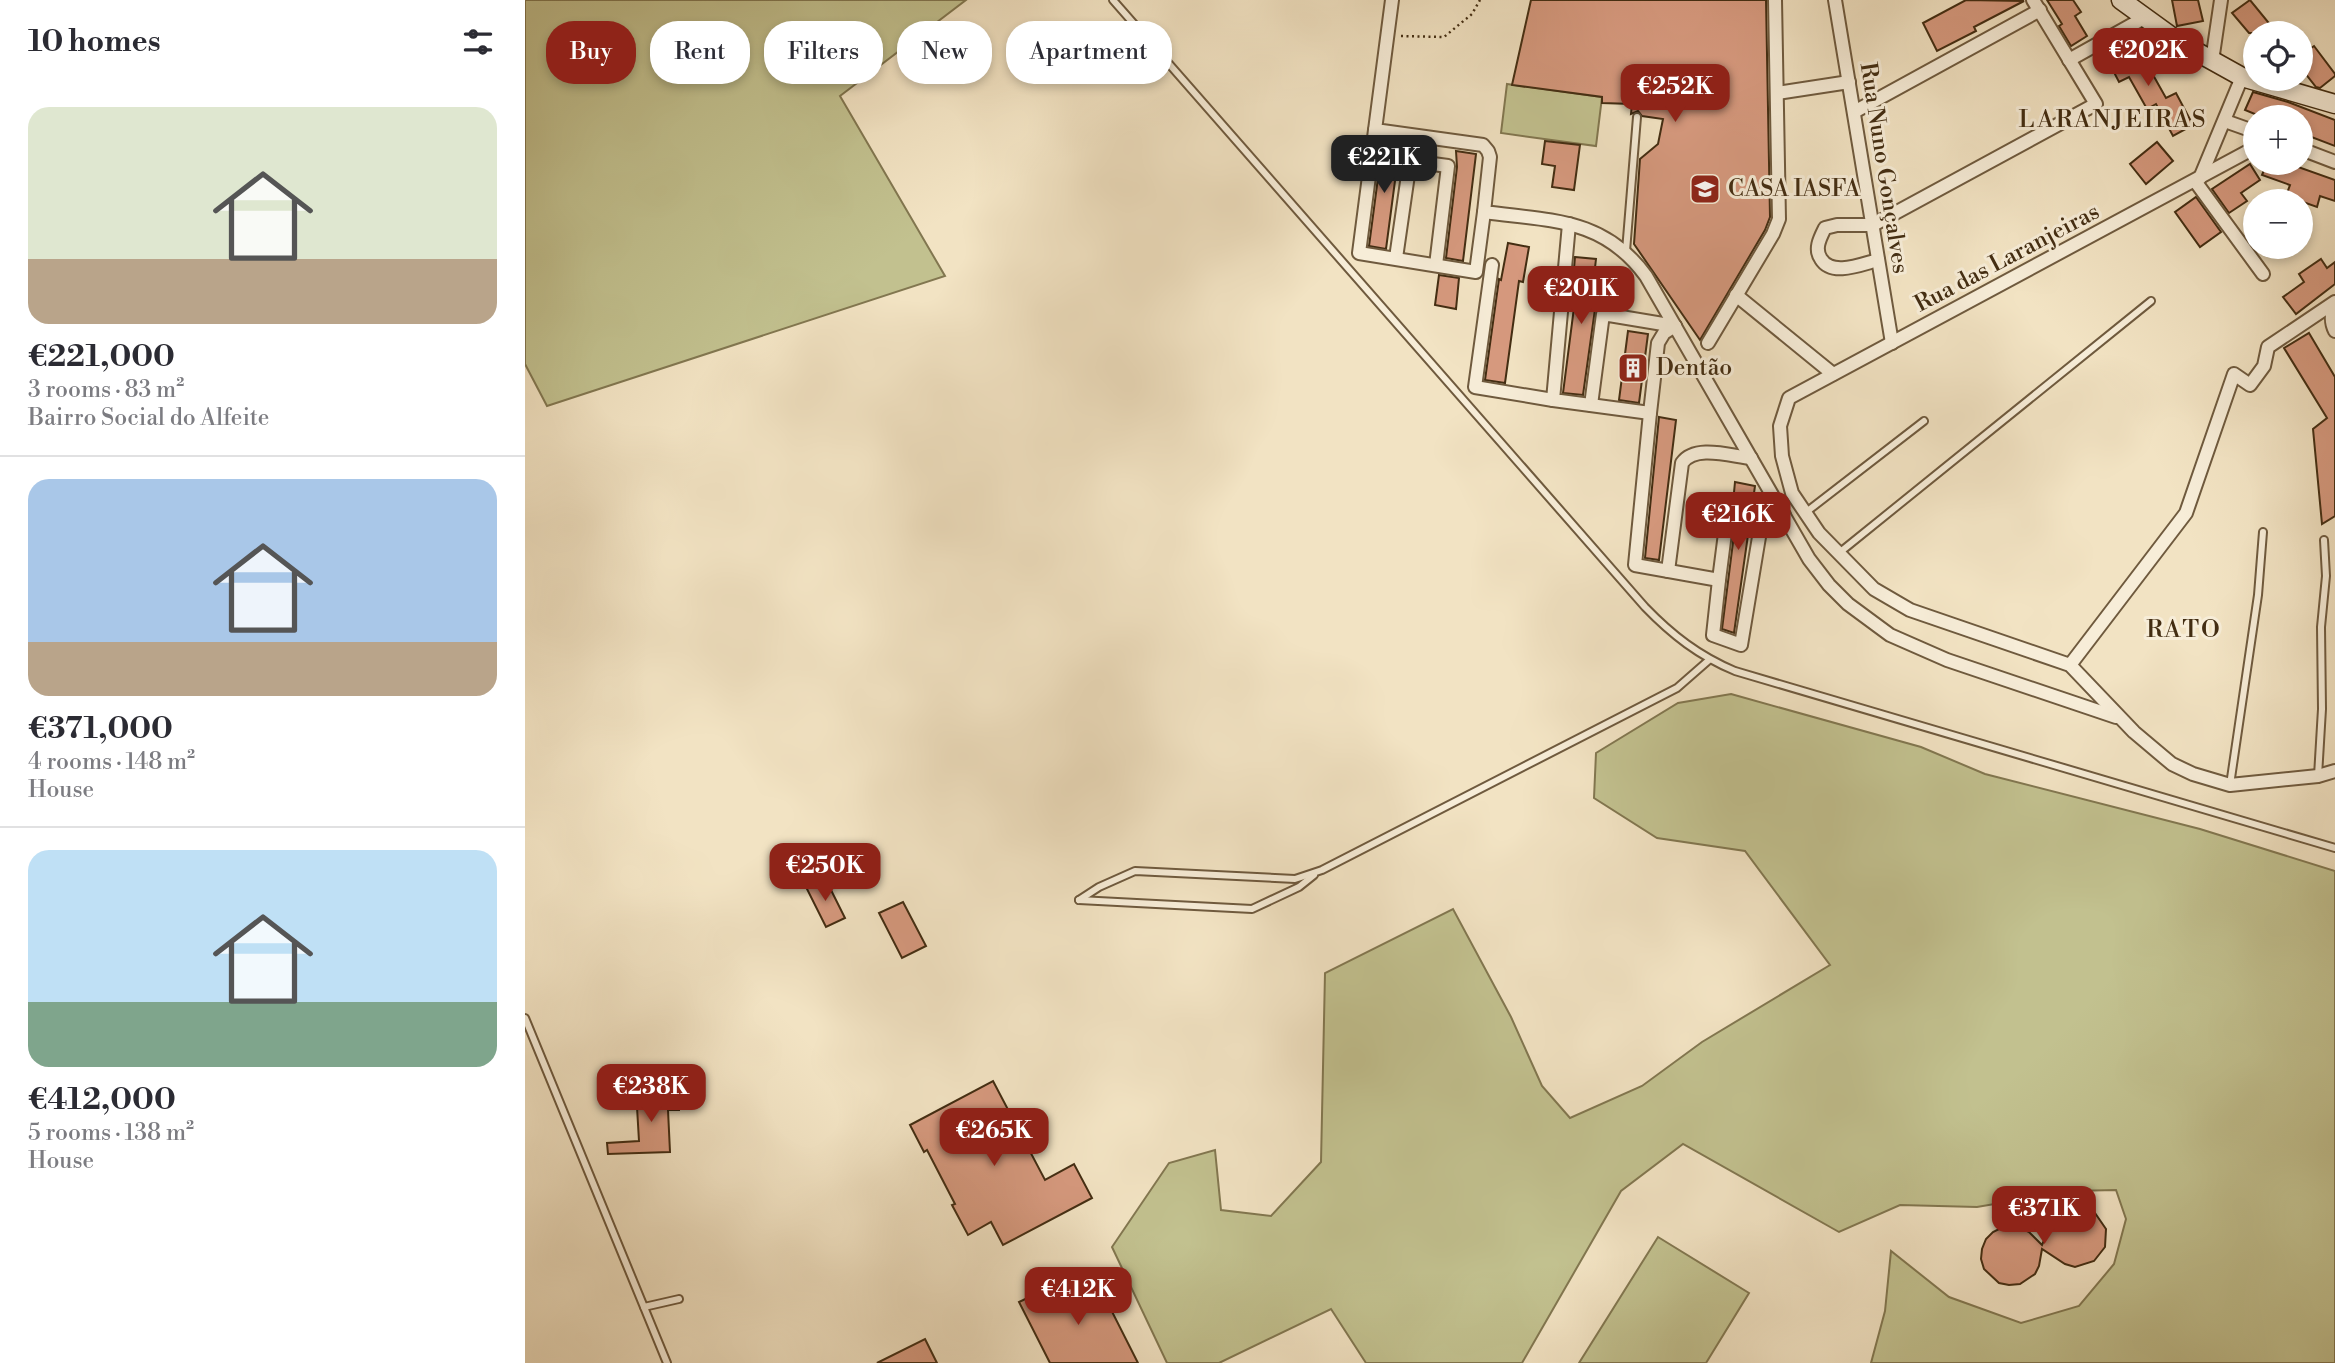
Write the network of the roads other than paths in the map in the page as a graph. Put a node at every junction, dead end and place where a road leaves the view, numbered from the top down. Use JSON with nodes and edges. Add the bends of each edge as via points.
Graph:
{"nodes":[{"id":1,"x":1113,"y":0,"type":"edge"},
{"id":2,"x":1392,"y":0,"type":"edge"},
{"id":3,"x":1775,"y":0,"type":"edge"},
{"id":4,"x":1835,"y":0,"type":"edge"},
{"id":5,"x":2121,"y":0,"type":"edge"},
{"id":6,"x":2221,"y":0,"type":"edge"},
{"id":7,"x":2036,"y":5,"type":"edge"},
{"id":8,"x":2144,"y":18,"type":"junction"},
{"id":9,"x":2069,"y":60,"type":"junction"},
{"id":10,"x":2212,"y":61,"type":"junction"},
{"id":11,"x":2242,"y":77,"type":"junction"},
{"id":12,"x":1849,"y":82,"type":"junction"},
{"id":13,"x":1777,"y":93,"type":"junction"},
{"id":14,"x":2335,"y":104,"type":"edge"},
{"id":15,"x":1854,"y":112,"type":"junction"},
{"id":16,"x":1637,"y":117,"type":"dead end"},
{"id":17,"x":2225,"y":121,"type":"junction"},
{"id":18,"x":2243,"y":127,"type":"edge"},
{"id":19,"x":1375,"y":130,"type":"junction"},
{"id":20,"x":2243,"y":154,"type":"edge"},
{"id":21,"x":2313,"y":154,"type":"edge"},
{"id":22,"x":2335,"y":162,"type":"edge"},
{"id":23,"x":2198,"y":179,"type":"junction"},
{"id":24,"x":1484,"y":212,"type":"junction"},
{"id":25,"x":1569,"y":225,"type":"junction"},
{"id":26,"x":1873,"y":225,"type":"junction"},
{"id":27,"x":1626,"y":251,"type":"junction"},
{"id":28,"x":1396,"y":258,"type":"junction"},
{"id":29,"x":1878,"y":260,"type":"junction"},
{"id":30,"x":1436,"y":265,"type":"junction"},
{"id":31,"x":1492,"y":265,"type":"dead end"},
{"id":32,"x":2263,"y":274,"type":"dead end"},
{"id":33,"x":1736,"y":295,"type":"junction"},
{"id":34,"x":2151,"y":301,"type":"dead end"},
{"id":35,"x":2335,"y":304,"type":"edge"},
{"id":36,"x":1675,"y":326,"type":"junction"},
{"id":37,"x":2335,"y":331,"type":"edge"},
{"id":38,"x":1892,"y":342,"type":"junction"},
{"id":39,"x":1708,"y":343,"type":"dead end"},
{"id":40,"x":1833,"y":374,"type":"junction"},
{"id":41,"x":1553,"y":400,"type":"junction"},
{"id":42,"x":1591,"y":405,"type":"junction"},
{"id":43,"x":1650,"y":412,"type":"junction"},
{"id":44,"x":1924,"y":421,"type":"dead end"},
{"id":45,"x":1751,"y":458,"type":"junction"},
{"id":46,"x":1712,"y":507,"type":"dead end"},
{"id":47,"x":1805,"y":513,"type":"junction"},
{"id":48,"x":1784,"y":515,"type":"junction"},
{"id":49,"x":2263,"y":532,"type":"dead end"},
{"id":50,"x":2324,"y":540,"type":"dead end"},
{"id":51,"x":1838,"y":554,"type":"junction"},
{"id":52,"x":1668,"y":571,"type":"junction"},
{"id":53,"x":1719,"y":580,"type":"junction"},
{"id":54,"x":1709,"y":660,"type":"junction"},
{"id":55,"x":2070,"y":665,"type":"junction"},
{"id":56,"x":2120,"y":718,"type":"junction"},
{"id":57,"x":2335,"y":771,"type":"edge"},
{"id":58,"x":2318,"y":776,"type":"junction"},
{"id":59,"x":2230,"y":785,"type":"junction"},
{"id":60,"x":2335,"y":848,"type":"edge"},
{"id":61,"x":1322,"y":870,"type":"junction"},
{"id":62,"x":525,"y":1018,"type":"edge"},
{"id":63,"x":679,"y":1299,"type":"dead end"},
{"id":64,"x":644,"y":1307,"type":"junction"},
{"id":65,"x":667,"y":1363,"type":"edge"}],
"edges":[{"from":1,"to":54,"type":"lane","via":[[1645,607]]},
{"from":2,"to":19,"type":"street"},
{"from":3,"to":13,"type":"street"},
{"from":4,"to":12,"type":"street","name":"Rua Nuno Gonçalves"},
{"from":5,"to":8,"type":"main road"},
{"from":6,"to":10,"type":"street"},
{"from":7,"to":9,"type":"street"},
{"from":7,"to":15,"type":"street"},
{"from":8,"to":9,"type":"street"},
{"from":8,"to":10,"type":"main road"},
{"from":9,"to":26,"type":"street","via":[[2096,104]]},
{"from":10,"to":11,"type":"main road"},
{"from":11,"to":14,"type":"main road"},
{"from":11,"to":17,"type":"street"},
{"from":12,"to":13,"type":"street"},
{"from":12,"to":15,"type":"street","name":"Rua Nuno Gonçalves"},
{"from":13,"to":33,"type":"street","via":[[1779,219]]},
{"from":15,"to":26,"type":"street","name":"Rua Nuno Gonçalves"},
{"from":16,"to":27,"type":"lane"},
{"from":17,"to":18,"type":"street"},
{"from":17,"to":23,"type":"street"},
{"from":19,"to":24,"type":"street","via":[[1483,145],[1490,157]]},
{"from":19,"to":28,"type":"street","via":[[1359,253]]},
{"from":20,"to":23,"type":"street","name":"Rua das Laranjeiras"},
{"from":21,"to":22,"type":"street"},
{"from":23,"to":32,"type":"street"},
{"from":23,"to":38,"type":"street","name":"Rua das Laranjeiras"},
{"from":24,"to":25,"type":"street"},
{"from":24,"to":30,"type":"street","via":[[1476,272]]},
{"from":25,"to":27,"type":"street","via":[[1601,234]]},
{"from":25,"to":41,"type":"street"},
{"from":26,"to":29,"type":"street","name":"Rua Nuno Gonçalves"},
{"from":26,"to":29,"type":"street","via":[[1825,228],[1817,254],[1824,265],[1837,270]]},
{"from":27,"to":36,"type":"street"},
{"from":28,"to":30,"type":"street"},
{"from":28,"to":30,"type":"street","via":[[1410,161],[1448,166]]},
{"from":29,"to":38,"type":"street","name":"Rua Nuno Gonçalves"},
{"from":31,"to":41,"type":"street","via":[[1475,387]]},
{"from":33,"to":39,"type":"street"},
{"from":33,"to":40,"type":"street"},
{"from":34,"to":51,"type":"lane"},
{"from":35,"to":37,"type":"street"},
{"from":35,"to":55,"type":"street","via":[[2268,347],[2264,366],[2250,385],[2234,374],[2186,513]]},
{"from":36,"to":42,"type":"street","via":[[1602,314]]},
{"from":36,"to":43,"type":"street","via":[[1658,343]]},
{"from":36,"to":45,"type":"street"},
{"from":38,"to":40,"type":"street","name":"Rua das Laranjeiras"},
{"from":40,"to":47,"type":"street","name":"Rua das Laranjeiras","via":[[1789,398],[1780,426],[1792,493]]},
{"from":41,"to":42,"type":"street"},
{"from":42,"to":43,"type":"street"},
{"from":43,"to":52,"type":"street","via":[[1635,565]]},
{"from":44,"to":47,"type":"lane"},
{"from":45,"to":48,"type":"street"},
{"from":45,"to":52,"type":"street","via":[[1696,452],[1687,456],[1682,463]]},
{"from":46,"to":53,"type":"street","via":[[1728,510]]},
{"from":47,"to":51,"type":"street","name":"Rua das Laranjeiras"},
{"from":48,"to":53,"type":"street","via":[[1765,517],[1761,525],[1741,645],[1713,635]]},
{"from":48,"to":56,"type":"street","via":[[1829,585],[1890,635],[1947,660]]},
{"from":49,"to":59,"type":"lane"},
{"from":50,"to":58,"type":"lane"},
{"from":51,"to":55,"type":"street","name":"Rua das Laranjeiras","via":[[1874,589],[1910,610]]},
{"from":52,"to":53,"type":"street"},
{"from":54,"to":60,"type":"lane"},
{"from":54,"to":61,"type":"lane","via":[[1677,688]]},
{"from":55,"to":56,"type":"street"},
{"from":56,"to":59,"type":"street","via":[[2172,765]]},
{"from":57,"to":58,"type":"street"},
{"from":58,"to":59,"type":"street"},
{"from":61,"to":61,"type":"lane","via":[[1295,879],[1135,871],[1079,900],[1252,909],[1299,887]]},
{"from":62,"to":64,"type":"lane"},
{"from":63,"to":64,"type":"lane"},
{"from":64,"to":65,"type":"lane"}]}
